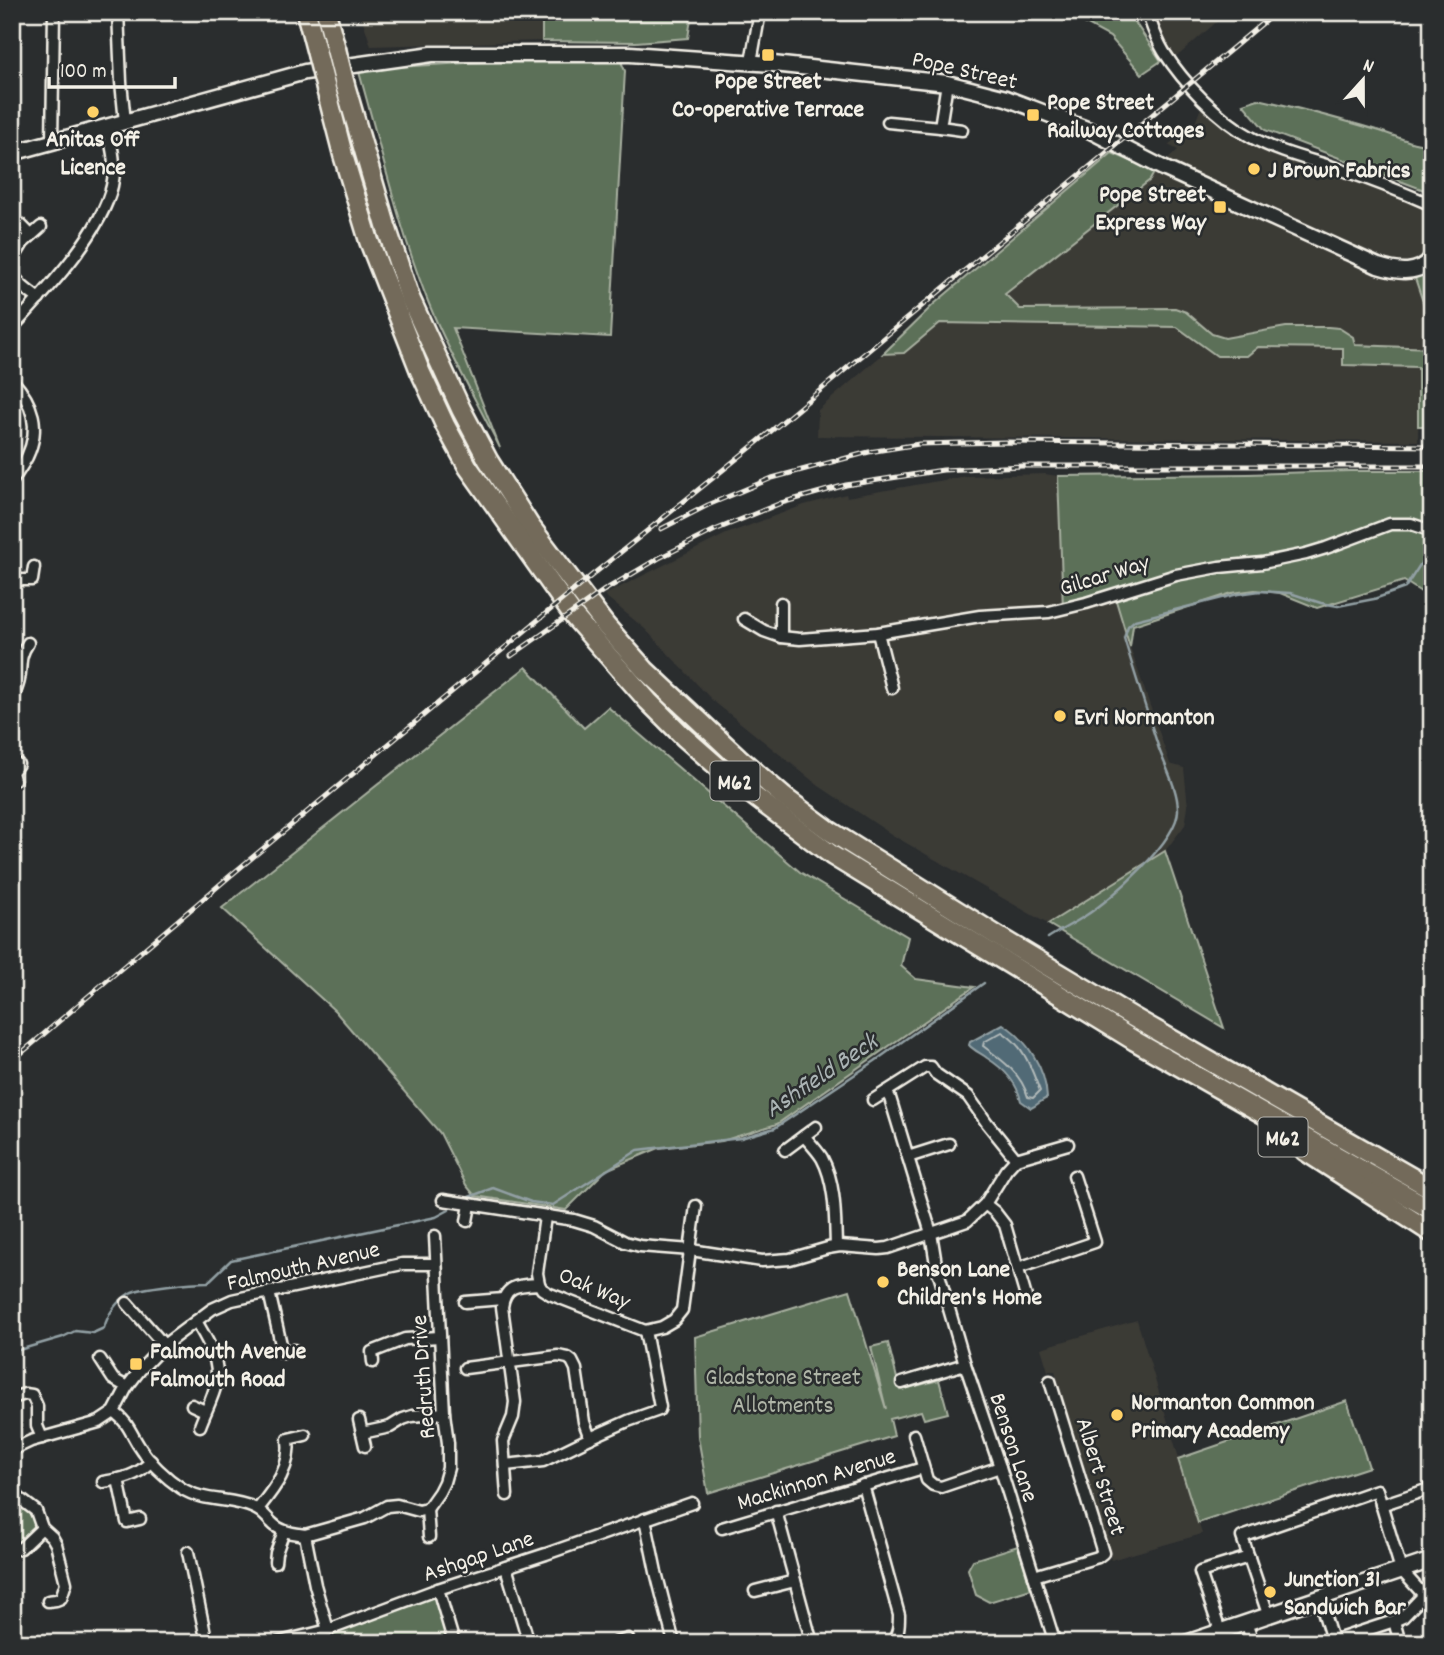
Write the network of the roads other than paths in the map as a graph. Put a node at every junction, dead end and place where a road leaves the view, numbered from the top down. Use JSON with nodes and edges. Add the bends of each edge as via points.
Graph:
{"nodes":[{"id":1,"x":54,"y":12,"type":"edge"},
{"id":2,"x":118,"y":12,"type":"edge"},
{"id":3,"x":306,"y":12,"type":"edge"},
{"id":4,"x":327,"y":12,"type":"edge"},
{"id":5,"x":760,"y":12,"type":"edge"},
{"id":6,"x":1147,"y":12,"type":"edge"},
{"id":7,"x":751,"y":62,"type":"junction"},
{"id":8,"x":947,"y":83,"type":"junction"},
{"id":9,"x":125,"y":122,"type":"junction"},
{"id":10,"x":888,"y":122,"type":"dead end"},
{"id":11,"x":107,"y":127,"type":"junction"},
{"id":12,"x":940,"y":127,"type":"junction"},
{"id":13,"x":962,"y":130,"type":"dead end"},
{"id":14,"x":52,"y":142,"type":"junction"},
{"id":15,"x":12,"y":153,"type":"edge"},
{"id":16,"x":1432,"y":205,"type":"edge"},
{"id":17,"x":20,"y":224,"type":"dead end"},
{"id":18,"x":41,"y":227,"type":"dead end"},
{"id":19,"x":31,"y":235,"type":"junction"},
{"id":20,"x":1432,"y":257,"type":"edge"},
{"id":21,"x":12,"y":261,"type":"edge"},
{"id":22,"x":12,"y":272,"type":"edge"},
{"id":23,"x":39,"y":299,"type":"junction"},
{"id":24,"x":12,"y":328,"type":"edge"},
{"id":25,"x":12,"y":380,"type":"edge"},
{"id":26,"x":12,"y":481,"type":"edge"},
{"id":27,"x":1432,"y":531,"type":"edge"},
{"id":28,"x":34,"y":567,"type":"dead end"},
{"id":29,"x":12,"y":580,"type":"edge"},
{"id":30,"x":781,"y":603,"type":"dead end"},
{"id":31,"x":744,"y":618,"type":"dead end"},
{"id":32,"x":878,"y":633,"type":"junction"},
{"id":33,"x":781,"y":637,"type":"junction"},
{"id":34,"x":28,"y":643,"type":"dead end"},
{"id":35,"x":892,"y":688,"type":"dead end"},
{"id":36,"x":16,"y":699,"type":"edge"},
{"id":37,"x":18,"y":764,"type":"dead end"},
{"id":38,"x":14,"y":780,"type":"dead end"},
{"id":39,"x":1135,"y":1041,"type":"junction"},
{"id":40,"x":886,"y":1092,"type":"junction"},
{"id":41,"x":873,"y":1100,"type":"dead end"},
{"id":42,"x":816,"y":1127,"type":"dead end"},
{"id":43,"x":804,"y":1136,"type":"junction"},
{"id":44,"x":949,"y":1144,"type":"dead end"},
{"id":45,"x":1068,"y":1144,"type":"dead end"},
{"id":46,"x":785,"y":1150,"type":"dead end"},
{"id":47,"x":908,"y":1157,"type":"junction"},
{"id":48,"x":1016,"y":1158,"type":"junction"},
{"id":49,"x":1074,"y":1176,"type":"dead end"},
{"id":50,"x":1432,"y":1189,"type":"edge"},
{"id":51,"x":443,"y":1200,"type":"dead end"},
{"id":52,"x":985,"y":1204,"type":"junction"},
{"id":53,"x":470,"y":1205,"type":"junction"},
{"id":54,"x":696,"y":1206,"type":"dead end"},
{"id":55,"x":1432,"y":1210,"type":"edge"},
{"id":56,"x":545,"y":1217,"type":"junction"},
{"id":57,"x":467,"y":1221,"type":"dead end"},
{"id":58,"x":931,"y":1233,"type":"junction"},
{"id":59,"x":1432,"y":1233,"type":"edge"},
{"id":60,"x":435,"y":1236,"type":"dead end"},
{"id":61,"x":836,"y":1247,"type":"junction"},
{"id":62,"x":691,"y":1250,"type":"junction"},
{"id":63,"x":436,"y":1264,"type":"junction"},
{"id":64,"x":1018,"y":1268,"type":"junction"},
{"id":65,"x":539,"y":1284,"type":"junction"},
{"id":66,"x":269,"y":1292,"type":"junction"},
{"id":67,"x":1027,"y":1297,"type":"dead end"},
{"id":68,"x":503,"y":1298,"type":"junction"},
{"id":69,"x":465,"y":1302,"type":"dead end"},
{"id":70,"x":127,"y":1304,"type":"dead end"},
{"id":71,"x":196,"y":1321,"type":"junction"},
{"id":72,"x":645,"y":1331,"type":"junction"},
{"id":73,"x":440,"y":1337,"type":"junction"},
{"id":74,"x":164,"y":1345,"type":"junction"},
{"id":75,"x":294,"y":1350,"type":"dead end"},
{"id":76,"x":100,"y":1359,"type":"dead end"},
{"id":77,"x":373,"y":1362,"type":"dead end"},
{"id":78,"x":510,"y":1362,"type":"junction"},
{"id":79,"x":116,"y":1363,"type":"dead end"},
{"id":80,"x":965,"y":1364,"type":"junction"},
{"id":81,"x":465,"y":1368,"type":"dead end"},
{"id":82,"x":107,"y":1370,"type":"junction"},
{"id":83,"x":1050,"y":1381,"type":"dead end"},
{"id":84,"x":902,"y":1383,"type":"dead end"},
{"id":85,"x":37,"y":1384,"type":"dead end"},
{"id":86,"x":127,"y":1387,"type":"junction"},
{"id":87,"x":32,"y":1395,"type":"junction"},
{"id":88,"x":12,"y":1398,"type":"edge"},
{"id":89,"x":192,"y":1405,"type":"dead end"},
{"id":90,"x":205,"y":1411,"type":"junction"},
{"id":91,"x":114,"y":1412,"type":"junction"},
{"id":92,"x":444,"y":1413,"type":"junction"},
{"id":93,"x":359,"y":1420,"type":"dead end"},
{"id":94,"x":200,"y":1426,"type":"dead end"},
{"id":95,"x":362,"y":1433,"type":"junction"},
{"id":96,"x":305,"y":1435,"type":"dead end"},
{"id":97,"x":914,"y":1435,"type":"dead end"},
{"id":98,"x":42,"y":1438,"type":"junction"},
{"id":99,"x":590,"y":1438,"type":"junction"},
{"id":100,"x":365,"y":1446,"type":"dead end"},
{"id":101,"x":12,"y":1450,"type":"edge"},
{"id":102,"x":151,"y":1461,"type":"junction"},
{"id":103,"x":505,"y":1465,"type":"junction"},
{"id":104,"x":1000,"y":1467,"type":"junction"},
{"id":105,"x":923,"y":1468,"type":"junction"},
{"id":106,"x":118,"y":1479,"type":"junction"},
{"id":107,"x":103,"y":1482,"type":"dead end"},
{"id":108,"x":863,"y":1485,"type":"junction"},
{"id":109,"x":1432,"y":1488,"type":"edge"},
{"id":110,"x":12,"y":1489,"type":"edge"},
{"id":111,"x":507,"y":1495,"type":"dead end"},
{"id":112,"x":692,"y":1503,"type":"dead end"},
{"id":113,"x":1381,"y":1505,"type":"junction"},
{"id":114,"x":258,"y":1509,"type":"junction"},
{"id":115,"x":427,"y":1509,"type":"junction"},
{"id":116,"x":776,"y":1511,"type":"junction"},
{"id":117,"x":645,"y":1518,"type":"junction"},
{"id":118,"x":140,"y":1519,"type":"dead end"},
{"id":119,"x":42,"y":1528,"type":"junction"},
{"id":120,"x":722,"y":1528,"type":"dead end"},
{"id":121,"x":284,"y":1531,"type":"junction"},
{"id":122,"x":305,"y":1535,"type":"junction"},
{"id":123,"x":429,"y":1537,"type":"dead end"},
{"id":124,"x":12,"y":1550,"type":"edge"},
{"id":125,"x":188,"y":1552,"type":"dead end"},
{"id":126,"x":1249,"y":1557,"type":"junction"},
{"id":127,"x":1432,"y":1560,"type":"edge"},
{"id":128,"x":275,"y":1562,"type":"dead end"},
{"id":129,"x":506,"y":1567,"type":"junction"},
{"id":130,"x":1401,"y":1570,"type":"junction"},
{"id":131,"x":1034,"y":1576,"type":"junction"},
{"id":132,"x":795,"y":1581,"type":"junction"},
{"id":133,"x":438,"y":1589,"type":"junction"},
{"id":134,"x":755,"y":1591,"type":"dead end"},
{"id":135,"x":1423,"y":1596,"type":"junction"},
{"id":136,"x":1319,"y":1598,"type":"junction"},
{"id":137,"x":48,"y":1601,"type":"dead end"},
{"id":138,"x":1432,"y":1604,"type":"edge"},
{"id":139,"x":1268,"y":1614,"type":"junction"},
{"id":140,"x":1394,"y":1621,"type":"junction"},
{"id":141,"x":1246,"y":1622,"type":"junction"},
{"id":142,"x":328,"y":1630,"type":"junction"},
{"id":143,"x":1220,"y":1631,"type":"junction"},
{"id":144,"x":628,"y":1639,"type":"dead end"},
{"id":145,"x":1333,"y":1642,"type":"edge"},
{"id":146,"x":207,"y":1643,"type":"edge"},
{"id":147,"x":276,"y":1643,"type":"edge"},
{"id":148,"x":453,"y":1643,"type":"edge"},
{"id":149,"x":529,"y":1643,"type":"edge"},
{"id":150,"x":615,"y":1643,"type":"edge"},
{"id":151,"x":674,"y":1643,"type":"edge"},
{"id":152,"x":812,"y":1643,"type":"edge"},
{"id":153,"x":891,"y":1643,"type":"edge"},
{"id":154,"x":1055,"y":1643,"type":"edge"},
{"id":155,"x":1186,"y":1643,"type":"edge"},
{"id":156,"x":1253,"y":1643,"type":"edge"},
{"id":157,"x":1400,"y":1643,"type":"edge"}],
"edges":[{"from":1,"to":14,"type":"street"},
{"from":2,"to":9,"type":"street"},
{"from":3,"to":39,"type":"highway","number":"M62","bridge":true,"via":[[369,241],[420,371],[468,467],[575,618],[684,737],[781,818],[832,856]]},
{"from":4,"to":50,"type":"highway","number":"M62","bridge":true,"via":[[410,298],[466,419],[530,526],[645,670],[739,758],[830,831],[993,934]]},
{"from":5,"to":7,"type":"street"},
{"from":6,"to":16,"type":"street","via":[[1164,52],[1199,95],[1231,124],[1269,146]]},
{"from":7,"to":8,"type":"street","name":"Pope Street"},
{"from":7,"to":9,"type":"street","name":"Pope Street","via":[[658,55],[432,54],[304,72]]},
{"from":8,"to":12,"type":"street"},
{"from":8,"to":20,"type":"street","name":"Pope Street","via":[[1006,98],[1087,129],[1378,266],[1413,272]]},
{"from":9,"to":11,"type":"street","name":"Pope Street"},
{"from":10,"to":12,"type":"street"},
{"from":11,"to":14,"type":"street","name":"Pope Street"},
{"from":11,"to":23,"type":"street","via":[[114,155],[113,184],[106,204],[82,246]]},
{"from":12,"to":13,"type":"street"},
{"from":14,"to":15,"type":"street","name":"Pope Street"},
{"from":17,"to":19,"type":"street"},
{"from":18,"to":19,"type":"street"},
{"from":19,"to":21,"type":"street"},
{"from":22,"to":23,"type":"street"},
{"from":23,"to":24,"type":"street"},
{"from":25,"to":26,"type":"street","via":[[32,408],[34,432],[26,459]]},
{"from":27,"to":32,"type":"street","name":"Gilcar Way","via":[[1390,524],[1306,554],[1176,575],[1049,612],[980,616]]},
{"from":28,"to":29,"type":"street","via":[[32,580]]},
{"from":30,"to":33,"type":"street"},
{"from":31,"to":33,"type":"street","name":"Gilcar Way"},
{"from":32,"to":33,"type":"street","name":"Gilcar Way"},
{"from":32,"to":35,"type":"street"},
{"from":34,"to":36,"type":"street","via":[[20,661]]},
{"from":37,"to":38,"type":"street","via":[[12,772]]},
{"from":39,"to":55,"type":"highway","number":"M62"},
{"from":39,"to":59,"type":"highway","number":"M62"},
{"from":40,"to":41,"type":"street"},
{"from":40,"to":47,"type":"street","name":"Benson Lane"},
{"from":40,"to":48,"type":"street","via":[[931,1067],[968,1096]]},
{"from":42,"to":43,"type":"street"},
{"from":43,"to":46,"type":"street"},
{"from":43,"to":61,"type":"street","via":[[827,1170],[834,1197]]},
{"from":44,"to":47,"type":"street"},
{"from":45,"to":48,"type":"street"},
{"from":47,"to":58,"type":"street","name":"Benson Lane"},
{"from":48,"to":52,"type":"street"},
{"from":49,"to":64,"type":"street","via":[[1095,1242]]},
{"from":51,"to":53,"type":"street"},
{"from":52,"to":58,"type":"street","via":[[967,1221]]},
{"from":52,"to":64,"type":"street","via":[[1005,1225]]},
{"from":53,"to":56,"type":"street"},
{"from":53,"to":57,"type":"street"},
{"from":54,"to":62,"type":"street"},
{"from":56,"to":62,"type":"street","via":[[594,1226],[640,1246]]},
{"from":56,"to":65,"type":"street"},
{"from":58,"to":61,"type":"street","via":[[879,1249]]},
{"from":58,"to":80,"type":"street","name":"Benson Lane"},
{"from":60,"to":63,"type":"street","name":"Redruth Drive"},
{"from":61,"to":62,"type":"street","via":[[775,1261]]},
{"from":62,"to":72,"type":"street","name":"Oak Way","via":[[682,1310],[668,1323]]},
{"from":63,"to":66,"type":"street","name":"Falmouth Avenue","via":[[401,1264]]},
{"from":63,"to":73,"type":"street","name":"Redruth Drive"},
{"from":64,"to":67,"type":"street"},
{"from":65,"to":68,"type":"street","name":"Oak Way","via":[[510,1289]]},
{"from":65,"to":72,"type":"street","name":"Oak Way","via":[[550,1294]]},
{"from":66,"to":71,"type":"street","name":"Falmouth Avenue","via":[[232,1300]]},
{"from":66,"to":75,"type":"street","via":[[283,1353]]},
{"from":68,"to":69,"type":"street","name":"Oak Way"},
{"from":68,"to":78,"type":"street"},
{"from":70,"to":74,"type":"street"},
{"from":71,"to":74,"type":"street","name":"Falmouth Avenue"},
{"from":71,"to":90,"type":"street","via":[[217,1370]]},
{"from":72,"to":99,"type":"street","via":[[659,1410]]},
{"from":73,"to":77,"type":"street","via":[[392,1343],[372,1352]]},
{"from":73,"to":92,"type":"street","name":"Redruth Drive"},
{"from":74,"to":86,"type":"street","name":"Falmouth Avenue"},
{"from":76,"to":82,"type":"street"},
{"from":78,"to":81,"type":"street"},
{"from":78,"to":99,"type":"street","via":[[558,1356],[572,1361]]},
{"from":78,"to":103,"type":"street","via":[[515,1402],[503,1441]]},
{"from":79,"to":82,"type":"street"},
{"from":80,"to":84,"type":"street"},
{"from":80,"to":104,"type":"street","name":"Benson Lane"},
{"from":82,"to":86,"type":"street"},
{"from":83,"to":131,"type":"street","name":"Albert Street","via":[[1103,1553]]},
{"from":85,"to":87,"type":"street"},
{"from":86,"to":91,"type":"street","name":"Falmouth Avenue"},
{"from":87,"to":88,"type":"street"},
{"from":87,"to":98,"type":"street"},
{"from":89,"to":90,"type":"street"},
{"from":90,"to":94,"type":"street"},
{"from":91,"to":98,"type":"street","via":[[99,1422]]},
{"from":91,"to":102,"type":"street"},
{"from":92,"to":95,"type":"street","via":[[412,1416]]},
{"from":92,"to":115,"type":"street","name":"Redruth Drive","via":[[448,1468]]},
{"from":93,"to":95,"type":"street"},
{"from":95,"to":100,"type":"street"},
{"from":96,"to":114,"type":"street","via":[[288,1439],[287,1463]]},
{"from":97,"to":105,"type":"street","name":"Mackinnon Avenue"},
{"from":98,"to":101,"type":"street"},
{"from":99,"to":103,"type":"street","via":[[542,1461]]},
{"from":102,"to":106,"type":"street","via":[[136,1474]]},
{"from":102,"to":114,"type":"street","via":[[193,1494]]},
{"from":103,"to":111,"type":"street"},
{"from":104,"to":105,"type":"street","name":"Mackinnon Avenue","via":[[941,1487],[927,1480]]},
{"from":104,"to":131,"type":"street","name":"Benson Lane"},
{"from":105,"to":108,"type":"street","name":"Mackinnon Avenue"},
{"from":106,"to":107,"type":"street"},
{"from":106,"to":118,"type":"street","via":[[127,1522]]},
{"from":108,"to":116,"type":"street","name":"Mackinnon Avenue"},
{"from":108,"to":153,"type":"street","via":[[899,1615],[899,1628]]},
{"from":109,"to":113,"type":"street"},
{"from":110,"to":119,"type":"street","via":[[36,1511]]},
{"from":112,"to":117,"type":"street","name":"Ashgap Lane"},
{"from":113,"to":126,"type":"street","via":[[1377,1490],[1242,1537]]},
{"from":113,"to":130,"type":"street"},
{"from":114,"to":121,"type":"street"},
{"from":115,"to":122,"type":"street","via":[[387,1506],[365,1518]]},
{"from":115,"to":123,"type":"street"},
{"from":116,"to":120,"type":"street","name":"Mackinnon Avenue"},
{"from":116,"to":132,"type":"street"},
{"from":117,"to":129,"type":"street","name":"Ashgap Lane"},
{"from":117,"to":151,"type":"street"},
{"from":119,"to":124,"type":"street","via":[[21,1548]]},
{"from":119,"to":137,"type":"street","via":[[57,1544],[66,1583],[65,1602]]},
{"from":121,"to":122,"type":"street"},
{"from":121,"to":128,"type":"street"},
{"from":122,"to":142,"type":"street"},
{"from":125,"to":146,"type":"street"},
{"from":126,"to":139,"type":"street"},
{"from":126,"to":143,"type":"street","via":[[1200,1572]]},
{"from":127,"to":130,"type":"street"},
{"from":129,"to":133,"type":"street","name":"Ashgap Lane"},
{"from":129,"to":149,"type":"street"},
{"from":130,"to":135,"type":"street"},
{"from":130,"to":136,"type":"street"},
{"from":131,"to":154,"type":"street","name":"Benson Lane"},
{"from":132,"to":134,"type":"street"},
{"from":132,"to":152,"type":"street"},
{"from":133,"to":142,"type":"street","name":"Ashgap Lane"},
{"from":133,"to":148,"type":"street"},
{"from":135,"to":138,"type":"street"},
{"from":135,"to":140,"type":"street"},
{"from":136,"to":139,"type":"street"},
{"from":136,"to":145,"type":"street"},
{"from":139,"to":141,"type":"street"},
{"from":140,"to":145,"type":"street"},
{"from":140,"to":157,"type":"street"},
{"from":141,"to":143,"type":"street"},
{"from":141,"to":156,"type":"street"},
{"from":142,"to":147,"type":"street","name":"Ashgap Lane"},
{"from":143,"to":155,"type":"street"},
{"from":144,"to":150,"type":"street"}]}
